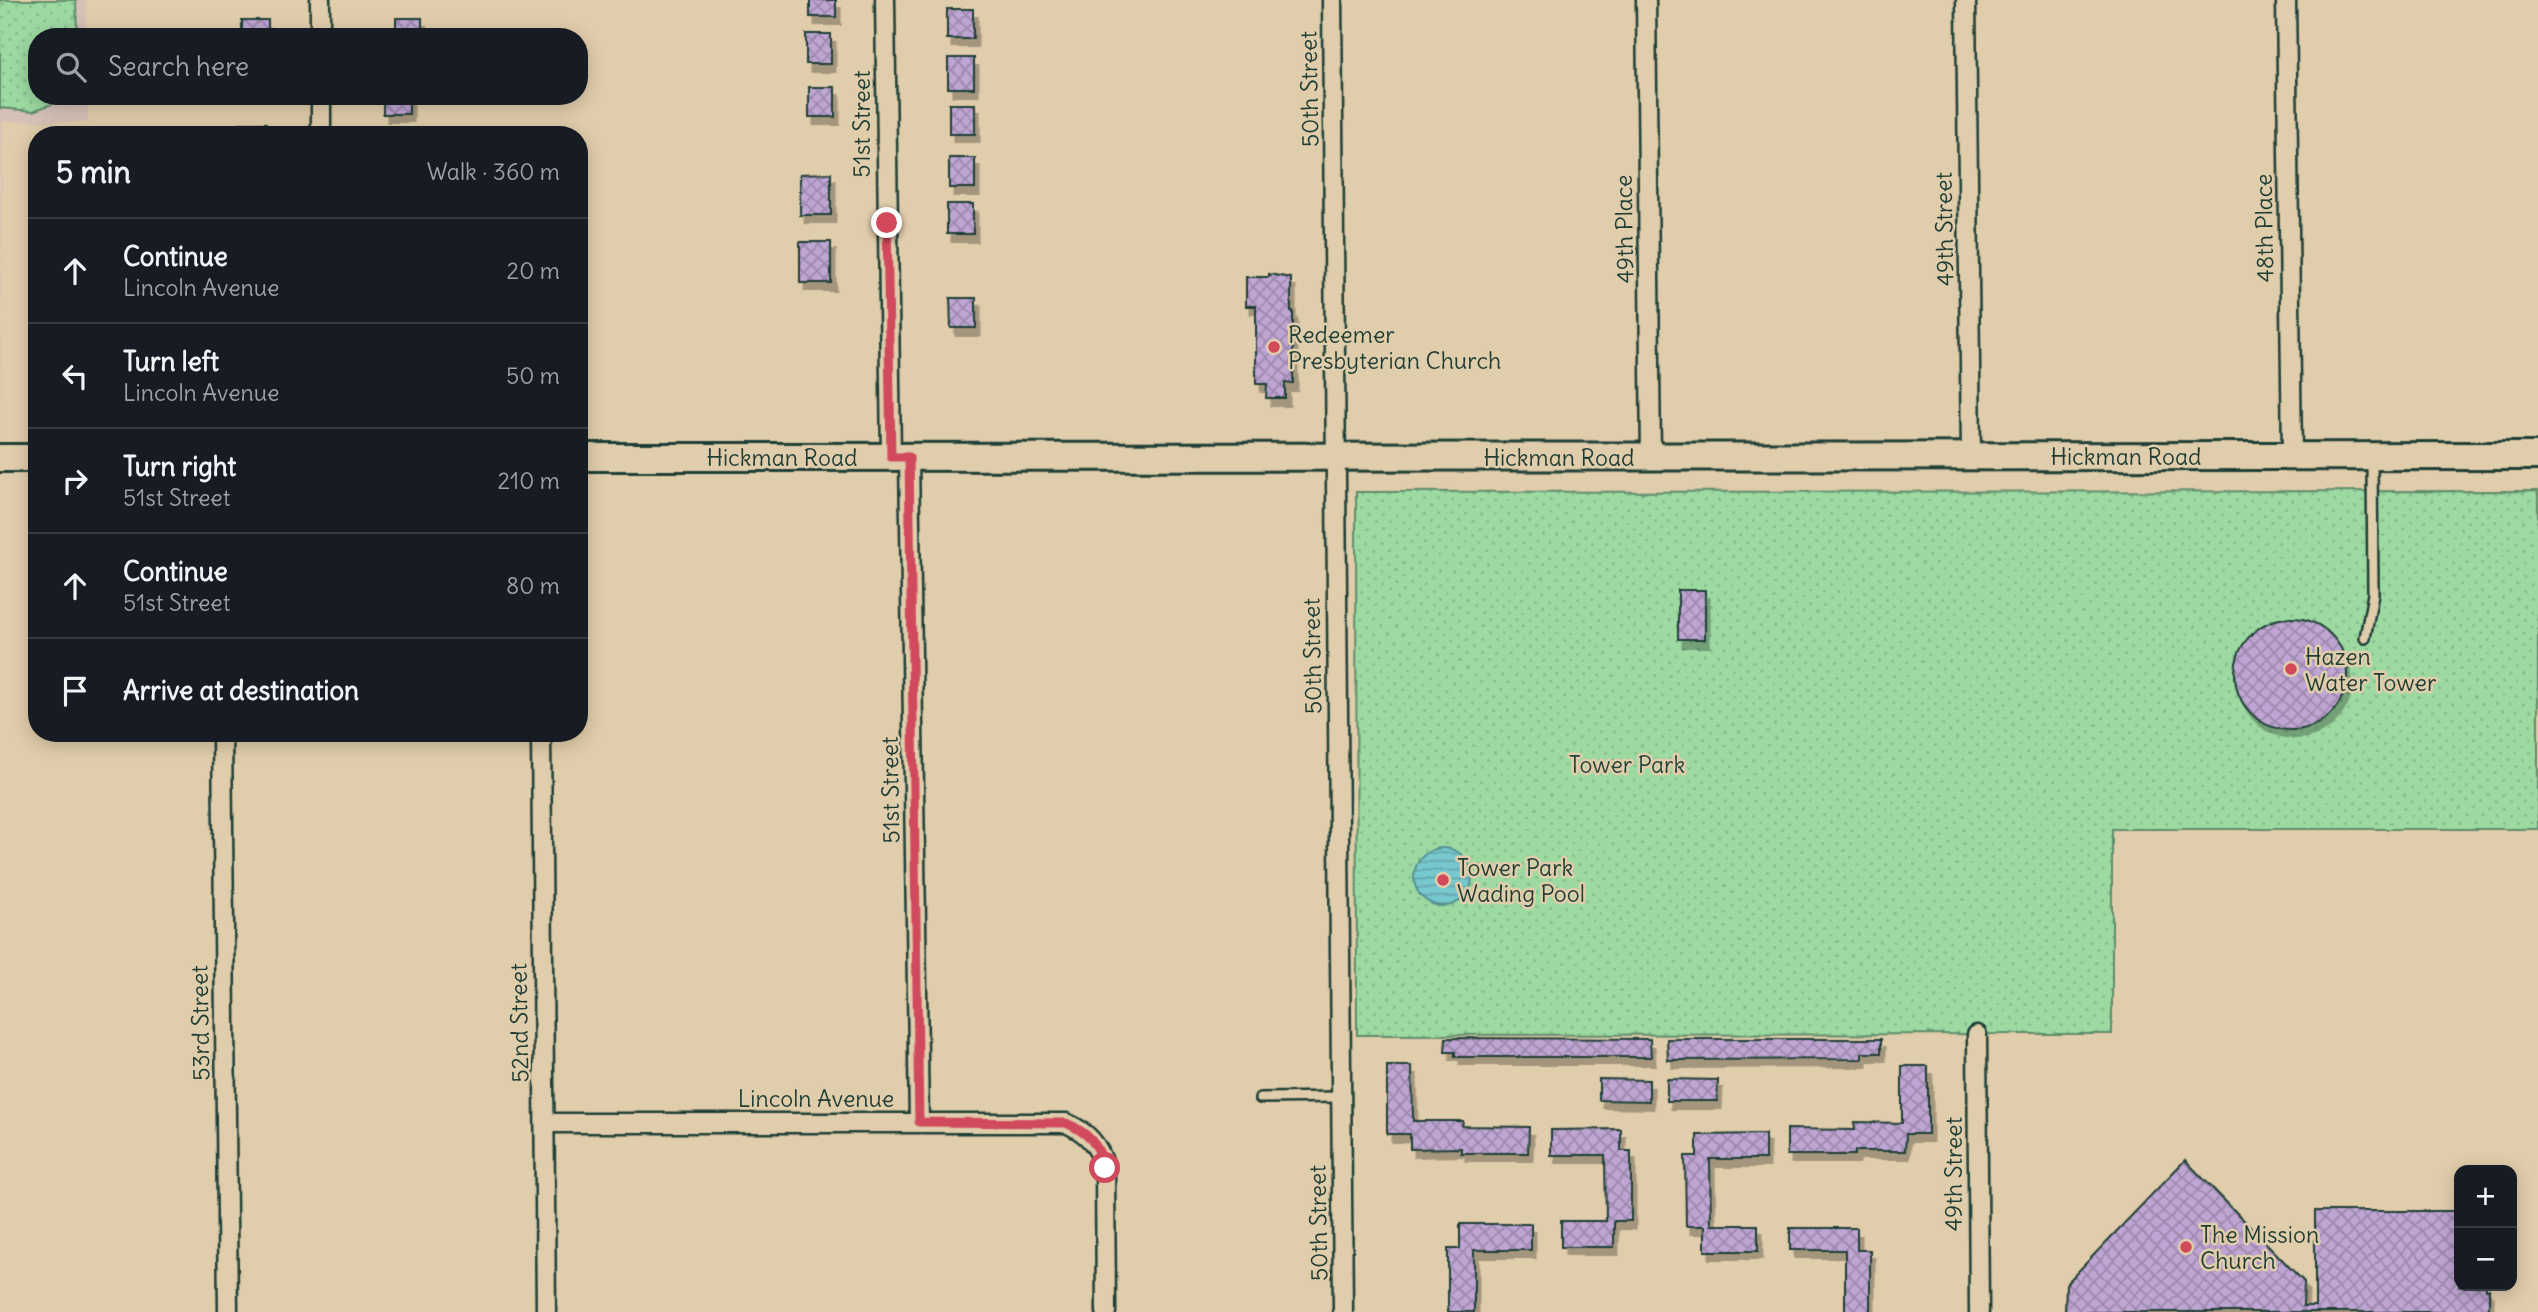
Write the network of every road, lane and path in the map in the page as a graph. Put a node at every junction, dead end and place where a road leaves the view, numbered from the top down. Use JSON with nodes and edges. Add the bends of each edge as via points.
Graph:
{"nodes":[{"id":1,"x":320,"y":0,"type":"edge"},
{"id":2,"x":885,"y":0,"type":"edge"},
{"id":3,"x":1332,"y":0,"type":"edge"},
{"id":4,"x":1646,"y":0,"type":"edge"},
{"id":5,"x":1966,"y":0,"type":"edge"},
{"id":6,"x":2286,"y":0,"type":"edge"},
{"id":7,"x":320,"y":28,"type":"edge"},
{"id":8,"x":321,"y":105,"type":"edge"},
{"id":9,"x":321,"y":126,"type":"edge"},
{"id":10,"x":2292,"y":456,"type":"junction"},
{"id":11,"x":2372,"y":456,"type":"junction"},
{"id":12,"x":2538,"y":456,"type":"edge"},
{"id":13,"x":588,"y":457,"type":"edge"},
{"id":14,"x":900,"y":457,"type":"junction"},
{"id":15,"x":1335,"y":457,"type":"junction"},
{"id":16,"x":1651,"y":457,"type":"junction"},
{"id":17,"x":1971,"y":457,"type":"junction"},
{"id":18,"x":0,"y":458,"type":"edge"},
{"id":19,"x":28,"y":458,"type":"edge"},
{"id":20,"x":2365,"y":638,"type":"dead end"},
{"id":21,"x":222,"y":742,"type":"edge"},
{"id":22,"x":541,"y":742,"type":"edge"},
{"id":23,"x":1977,"y":1035,"type":"dead end"},
{"id":24,"x":1341,"y":1097,"type":"junction"},
{"id":25,"x":1260,"y":1098,"type":"dead end"},
{"id":26,"x":919,"y":1122,"type":"junction"},
{"id":27,"x":545,"y":1123,"type":"junction"},
{"id":28,"x":228,"y":1312,"type":"edge"},
{"id":29,"x":546,"y":1312,"type":"edge"},
{"id":30,"x":1106,"y":1312,"type":"edge"},
{"id":31,"x":1343,"y":1312,"type":"edge"},
{"id":32,"x":1979,"y":1312,"type":"edge"}],
"edges":[{"from":1,"to":7,"type":"street"},
{"from":2,"to":14,"type":"street","name":"51st Street"},
{"from":3,"to":15,"type":"street","name":"50th Street"},
{"from":4,"to":16,"type":"street","name":"49th Place"},
{"from":5,"to":17,"type":"street","name":"49th Street"},
{"from":6,"to":10,"type":"street","name":"48th Place"},
{"from":8,"to":9,"type":"street"},
{"from":10,"to":11,"type":"main road","name":"Hickman Road"},
{"from":10,"to":17,"type":"main road","name":"Hickman Road"},
{"from":11,"to":12,"type":"main road","name":"Hickman Road"},
{"from":11,"to":20,"type":"lane","via":[[2373,594]]},
{"from":13,"to":14,"type":"main road","name":"Hickman Road"},
{"from":14,"to":15,"type":"main road","name":"Hickman Road"},
{"from":14,"to":26,"type":"street","name":"51st Street"},
{"from":15,"to":16,"type":"main road","name":"Hickman Road"},
{"from":15,"to":24,"type":"street","name":"50th Street"},
{"from":16,"to":17,"type":"main road","name":"Hickman Road"},
{"from":18,"to":19,"type":"main road"},
{"from":21,"to":28,"type":"street","name":"53rd Street"},
{"from":22,"to":27,"type":"street","name":"52nd Street"},
{"from":23,"to":32,"type":"street","name":"49th Street"},
{"from":24,"to":25,"type":"lane"},
{"from":24,"to":31,"type":"street","name":"50th Street"},
{"from":26,"to":27,"type":"street","name":"Lincoln Avenue"},
{"from":26,"to":30,"type":"street","name":"Lincoln Avenue","via":[[1066,1123],[1094,1141],[1105,1168]]},
{"from":27,"to":29,"type":"street","name":"52nd Street"}]}
